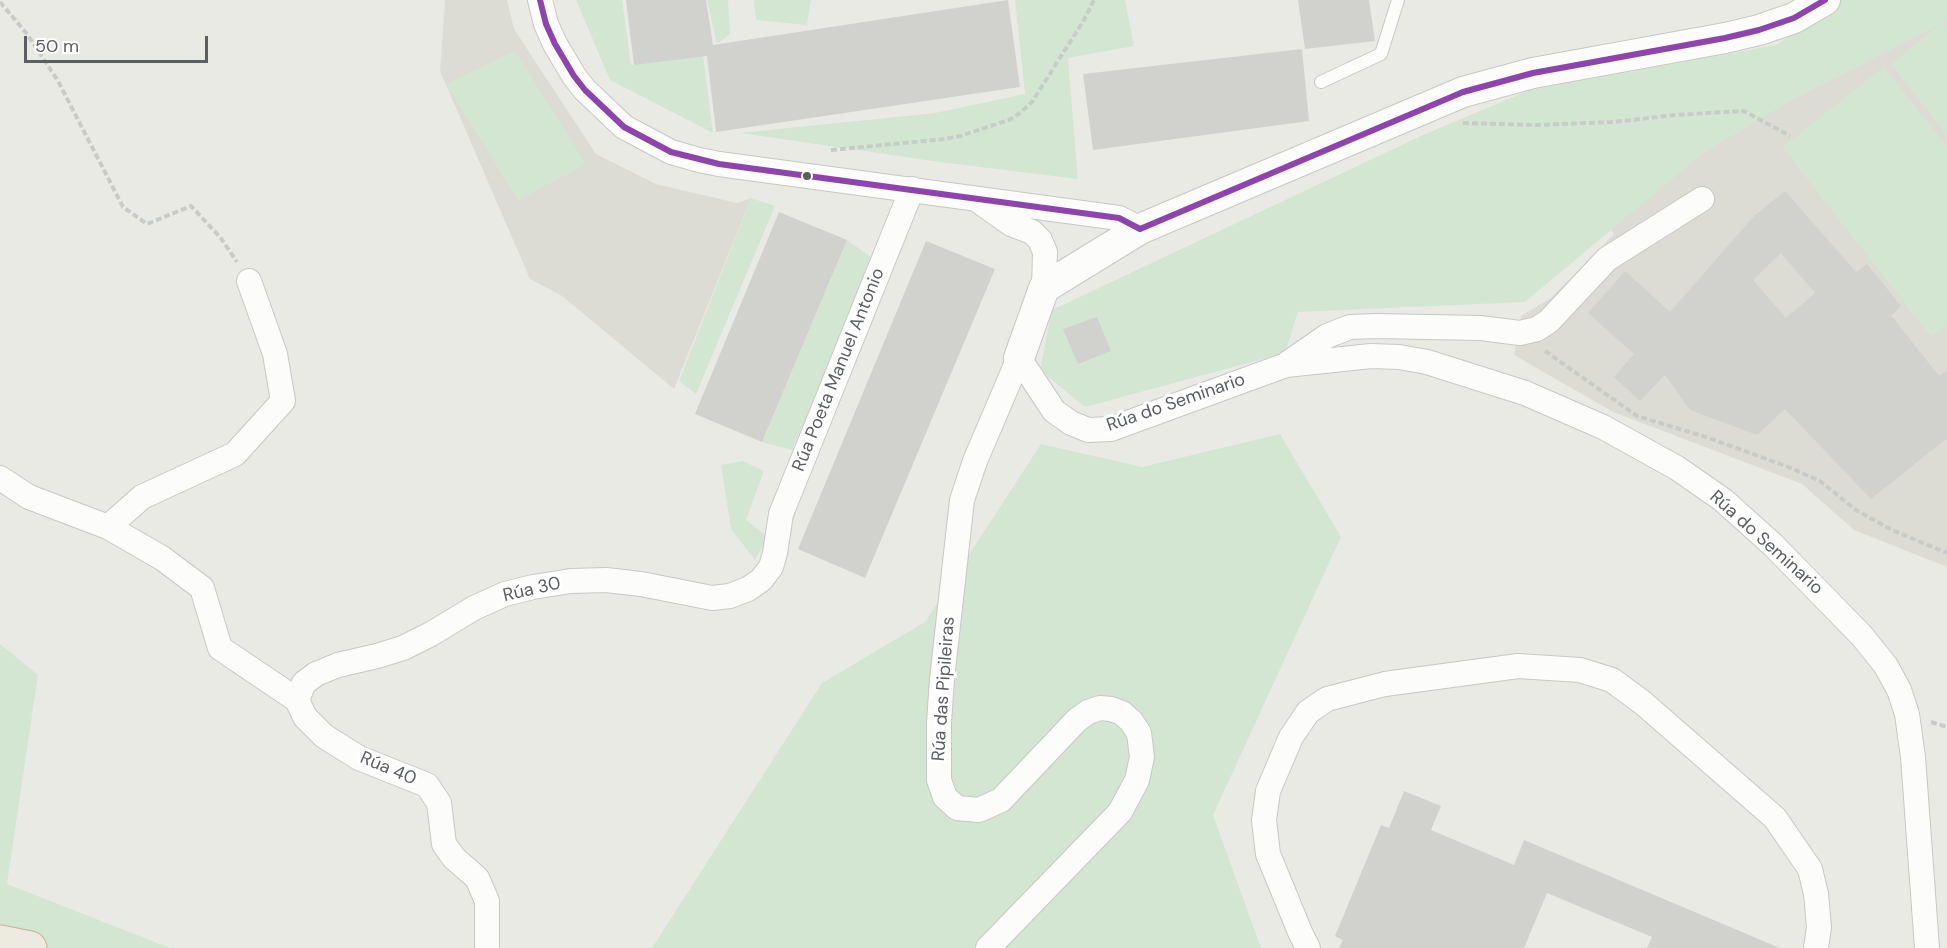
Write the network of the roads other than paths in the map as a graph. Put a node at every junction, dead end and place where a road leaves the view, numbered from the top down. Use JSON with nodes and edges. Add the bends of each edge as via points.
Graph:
{"nodes":[{"id":1,"x":540,"y":0,"type":"edge"},
{"id":2,"x":1398,"y":0,"type":"edge"},
{"id":3,"x":1825,"y":0,"type":"edge"},
{"id":4,"x":1321,"y":82,"type":"dead end"},
{"id":5,"x":912,"y":189,"type":"junction"},
{"id":6,"x":976,"y":199,"type":"junction"},
{"id":7,"x":1702,"y":199,"type":"dead end"},
{"id":8,"x":1140,"y":229,"type":"junction"},
{"id":9,"x":249,"y":281,"type":"road end"},
{"id":10,"x":1044,"y":288,"type":"junction"},
{"id":11,"x":1019,"y":358,"type":"junction"},
{"id":12,"x":1286,"y":365,"type":"junction"},
{"id":13,"x":0,"y":478,"type":"edge"},
{"id":14,"x":108,"y":527,"type":"junction"},
{"id":15,"x":775,"y":553,"type":"joint"},
{"id":16,"x":297,"y":700,"type":"junction"},
{"id":17,"x":0,"y":942,"type":"edge"},
{"id":18,"x":30,"y":948,"type":"edge"},
{"id":19,"x":487,"y":948,"type":"edge"},
{"id":20,"x":988,"y":948,"type":"edge"},
{"id":21,"x":1308,"y":948,"type":"edge"},
{"id":22,"x":1816,"y":948,"type":"edge"},
{"id":23,"x":1927,"y":948,"type":"edge"}],
"edges":[{"from":1,"to":5,"type":"street","via":[[555,44],[585,90],[624,127],[652,144],[719,164]]},
{"from":2,"to":4,"type":"lane","via":[[1381,54]]},
{"from":3,"to":8,"type":"street","via":[[1794,18],[1759,30],[1533,73],[1463,92]]},
{"from":5,"to":6,"type":"street"},
{"from":5,"to":15,"type":"street","name":"Rúa Poeta Manuel Antonio","via":[[781,514]]},
{"from":6,"to":8,"type":"street","via":[[1119,218]]},
{"from":6,"to":10,"type":"street","via":[[1041,240],[1045,252]]},
{"from":7,"to":12,"type":"street","via":[[1607,259],[1537,329],[1520,333],[1480,328],[1350,327],[1327,336]]},
{"from":8,"to":10,"type":"street"},
{"from":9,"to":14,"type":"street","via":[[275,354],[283,401],[235,454],[142,497]]},
{"from":10,"to":11,"type":"street"},
{"from":11,"to":12,"type":"street","name":"Rúa do Seminario","via":[[1054,411],[1088,430],[1111,429]]},
{"from":11,"to":20,"type":"street","name":"Rúa das Pipileiras","via":[[962,500],[942,679],[939,780],[945,797],[957,808],[979,810],[1001,800],[1077,720],[1100,708],[1122,713],[1131,721],[1139,733],[1142,757],[1137,780],[1120,812]]},
{"from":12,"to":23,"type":"street","name":"Rúa do Seminario","via":[[1399,357],[1525,393],[1603,427],[1677,468],[1723,500],[1773,545],[1862,636],[1899,690],[1913,757]]},
{"from":13,"to":14,"type":"street","via":[[29,497]]},
{"from":14,"to":16,"type":"street","via":[[162,558],[202,588],[220,648]]},
{"from":15,"to":16,"type":"street","name":"Rúa 30","via":[[761,580],[730,596],[712,598],[606,580],[571,581],[505,594],[403,648],[316,674],[304,683]]},
{"from":16,"to":19,"type":"street","name":"Rúa 40","via":[[305,717],[324,736],[359,758],[427,785],[439,803],[444,844],[477,878],[487,902]]},
{"from":17,"to":18,"type":"highway"},
{"from":21,"to":22,"type":"street","via":[[1268,854],[1264,820],[1268,791],[1291,737],[1308,712],[1327,699],[1385,684],[1518,666],[1580,670],[1612,680],[1775,818],[1810,869],[1819,927]]}]}
